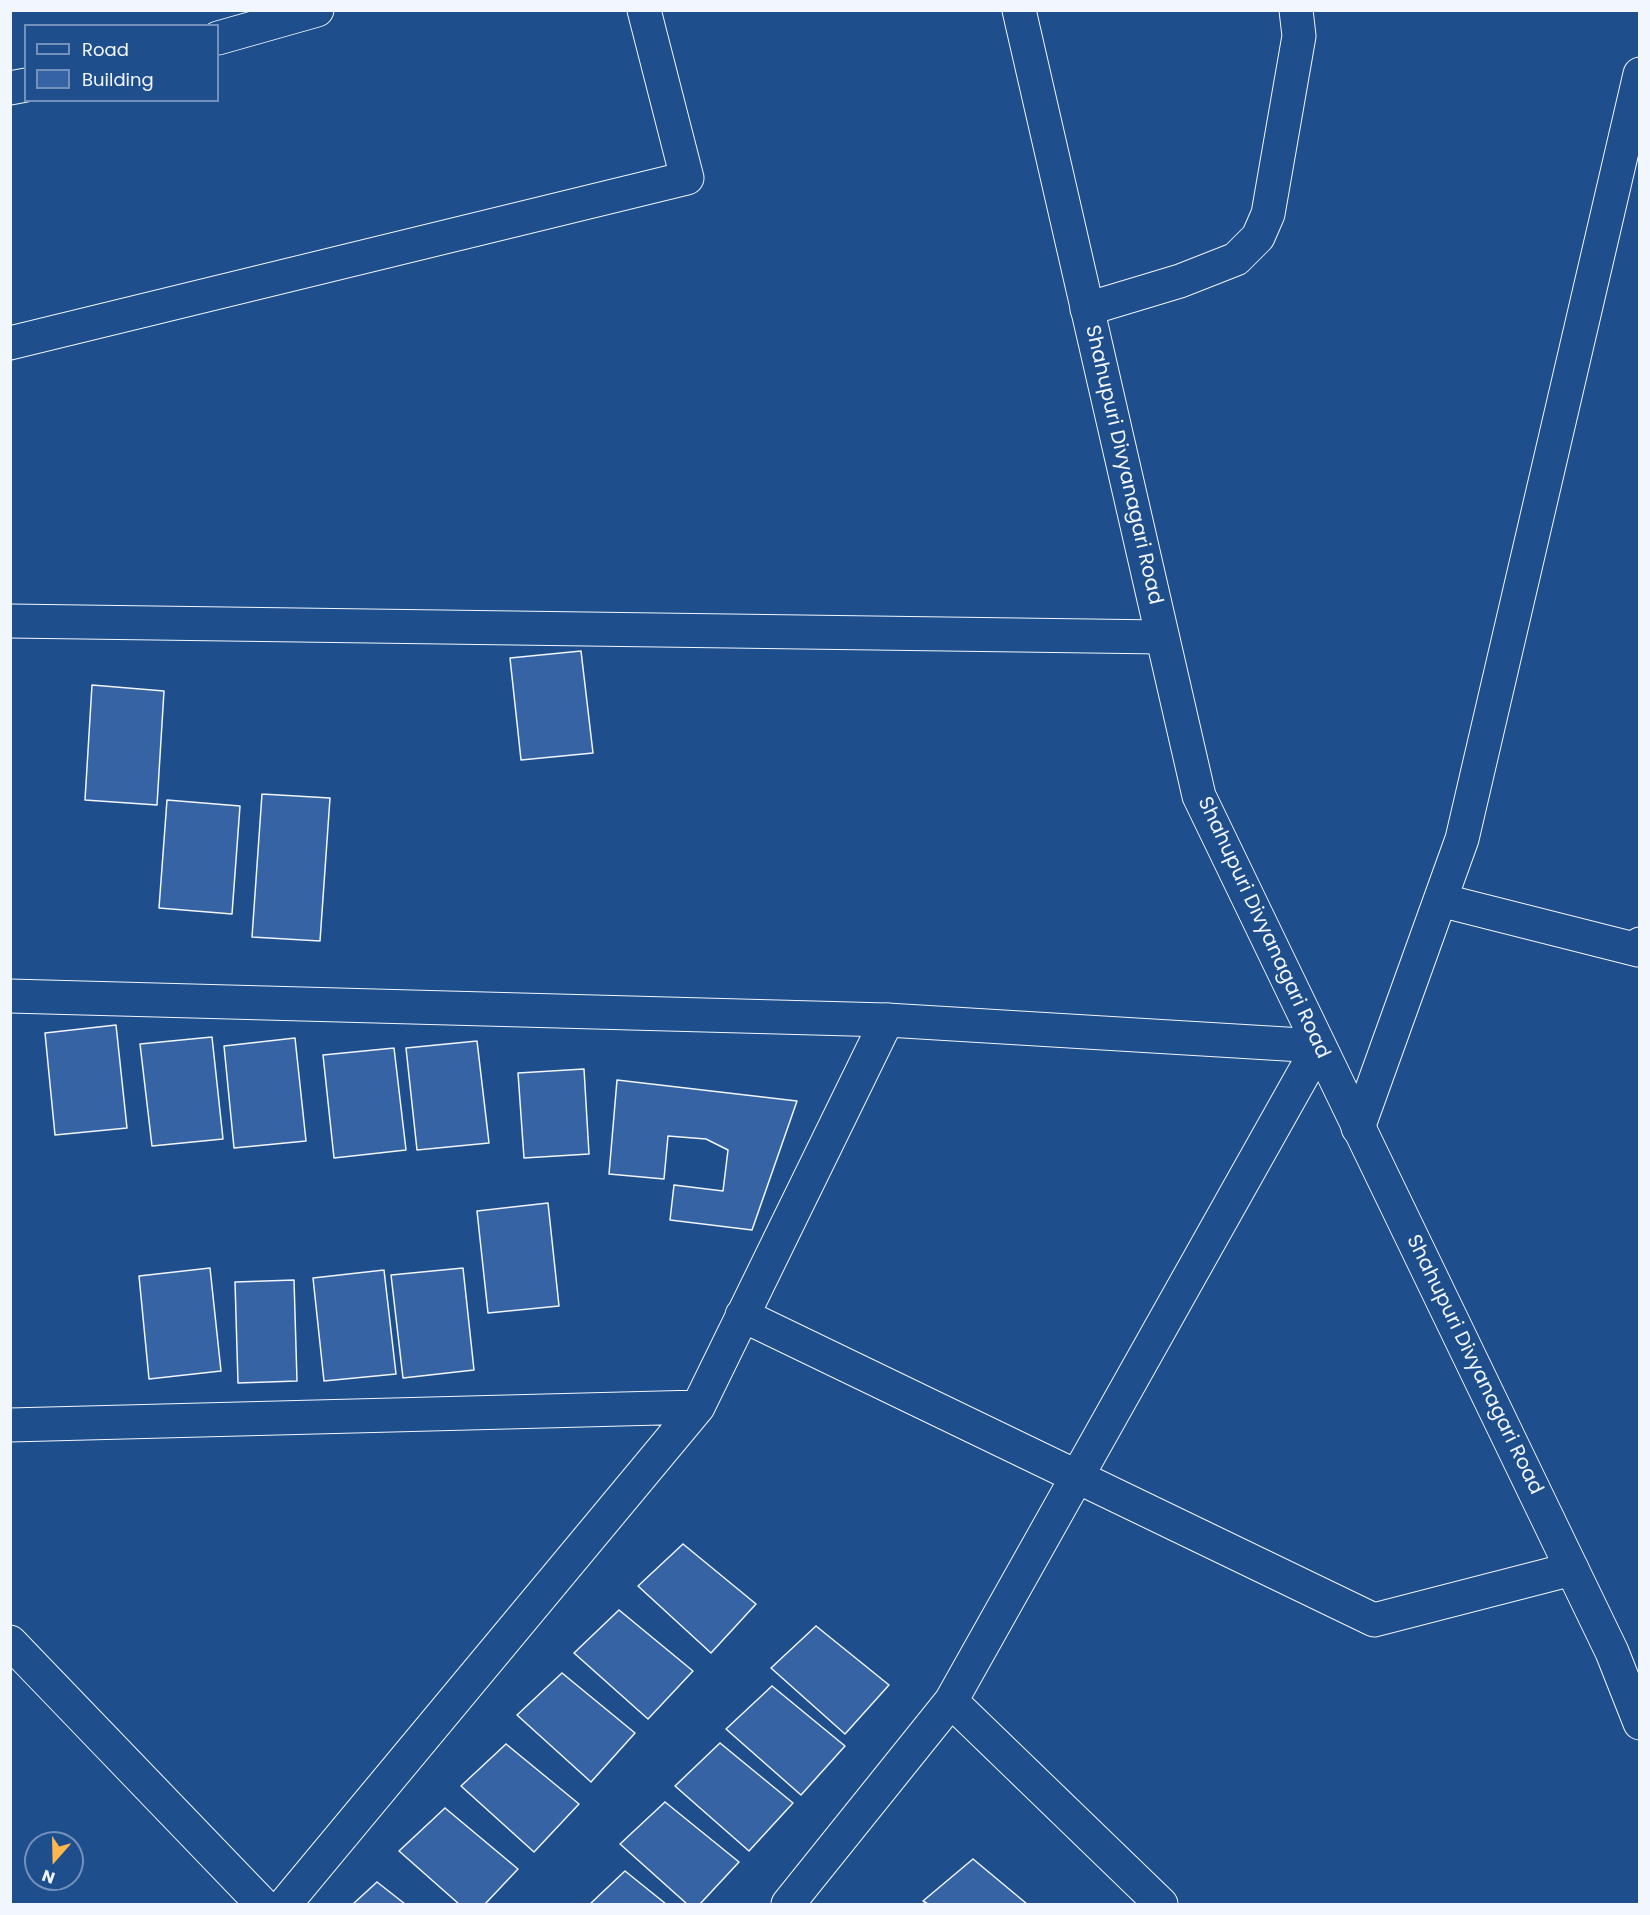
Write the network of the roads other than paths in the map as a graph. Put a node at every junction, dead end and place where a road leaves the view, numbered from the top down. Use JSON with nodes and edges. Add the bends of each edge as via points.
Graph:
{"nodes":[{"id":1,"x":317,"y":10,"type":"edge"},
{"id":2,"x":644,"y":10,"type":"edge"},
{"id":3,"x":1019,"y":10,"type":"edge"},
{"id":4,"x":1301,"y":19,"type":"edge"},
{"id":5,"x":219,"y":38,"type":"edge"},
{"id":6,"x":1640,"y":74,"type":"edge"},
{"id":7,"x":1629,"y":169,"type":"edge"},
{"id":8,"x":1087,"y":309,"type":"junction"},
{"id":9,"x":10,"y":343,"type":"edge"},
{"id":10,"x":10,"y":621,"type":"edge"},
{"id":11,"x":1162,"y":637,"type":"junction"},
{"id":12,"x":1440,"y":900,"type":"junction"},
{"id":13,"x":1639,"y":948,"type":"edge"},
{"id":14,"x":10,"y":996,"type":"edge"},
{"id":15,"x":887,"y":1020,"type":"junction"},
{"id":16,"x":1318,"y":1046,"type":"junction"},
{"id":17,"x":1358,"y":1128,"type":"junction"},
{"id":18,"x":742,"y":1315,"type":"junction"},
{"id":19,"x":698,"y":1407,"type":"junction"},
{"id":20,"x":10,"y":1425,"type":"edge"},
{"id":21,"x":1078,"y":1477,"type":"junction"},
{"id":22,"x":1572,"y":1569,"type":"junction"},
{"id":23,"x":10,"y":1642,"type":"edge"},
{"id":24,"x":951,"y":1701,"type":"junction"},
{"id":25,"x":1640,"y":1723,"type":"edge"},
{"id":26,"x":262,"y":1905,"type":"edge"},
{"id":27,"x":285,"y":1905,"type":"edge"},
{"id":28,"x":788,"y":1905,"type":"edge"},
{"id":29,"x":1161,"y":1905,"type":"edge"}],
"edges":[{"from":1,"to":5,"type":"street"},
{"from":2,"to":9,"type":"street","via":[[687,178]]},
{"from":3,"to":8,"type":"street","name":"Shahupuri Divyanagari Road"},
{"from":4,"to":8,"type":"street","via":[[1268,214],[1258,237],[1236,259],[1180,281]]},
{"from":6,"to":7,"type":"street"},
{"from":7,"to":12,"type":"street","via":[[1462,839]]},
{"from":8,"to":11,"type":"street","name":"Shahupuri Divyanagari Road"},
{"from":10,"to":11,"type":"street"},
{"from":11,"to":16,"type":"street","name":"Shahupuri Divyanagari Road","via":[[1199,796]]},
{"from":12,"to":13,"type":"street"},
{"from":12,"to":17,"type":"street"},
{"from":14,"to":15,"type":"street"},
{"from":15,"to":16,"type":"street"},
{"from":15,"to":18,"type":"street"},
{"from":16,"to":17,"type":"street","name":"Shahupuri Divyanagari Road"},
{"from":16,"to":21,"type":"street"},
{"from":17,"to":22,"type":"street","name":"Shahupuri Divyanagari Road"},
{"from":18,"to":19,"type":"street"},
{"from":18,"to":21,"type":"street"},
{"from":19,"to":20,"type":"street"},
{"from":19,"to":27,"type":"street"},
{"from":21,"to":22,"type":"street","via":[[1374,1620]]},
{"from":21,"to":24,"type":"street"},
{"from":22,"to":25,"type":"street","name":"Shahupuri Divyanagari Road","via":[[1612,1652]]},
{"from":23,"to":26,"type":"street"},
{"from":24,"to":28,"type":"street"},
{"from":24,"to":29,"type":"street"}]}
